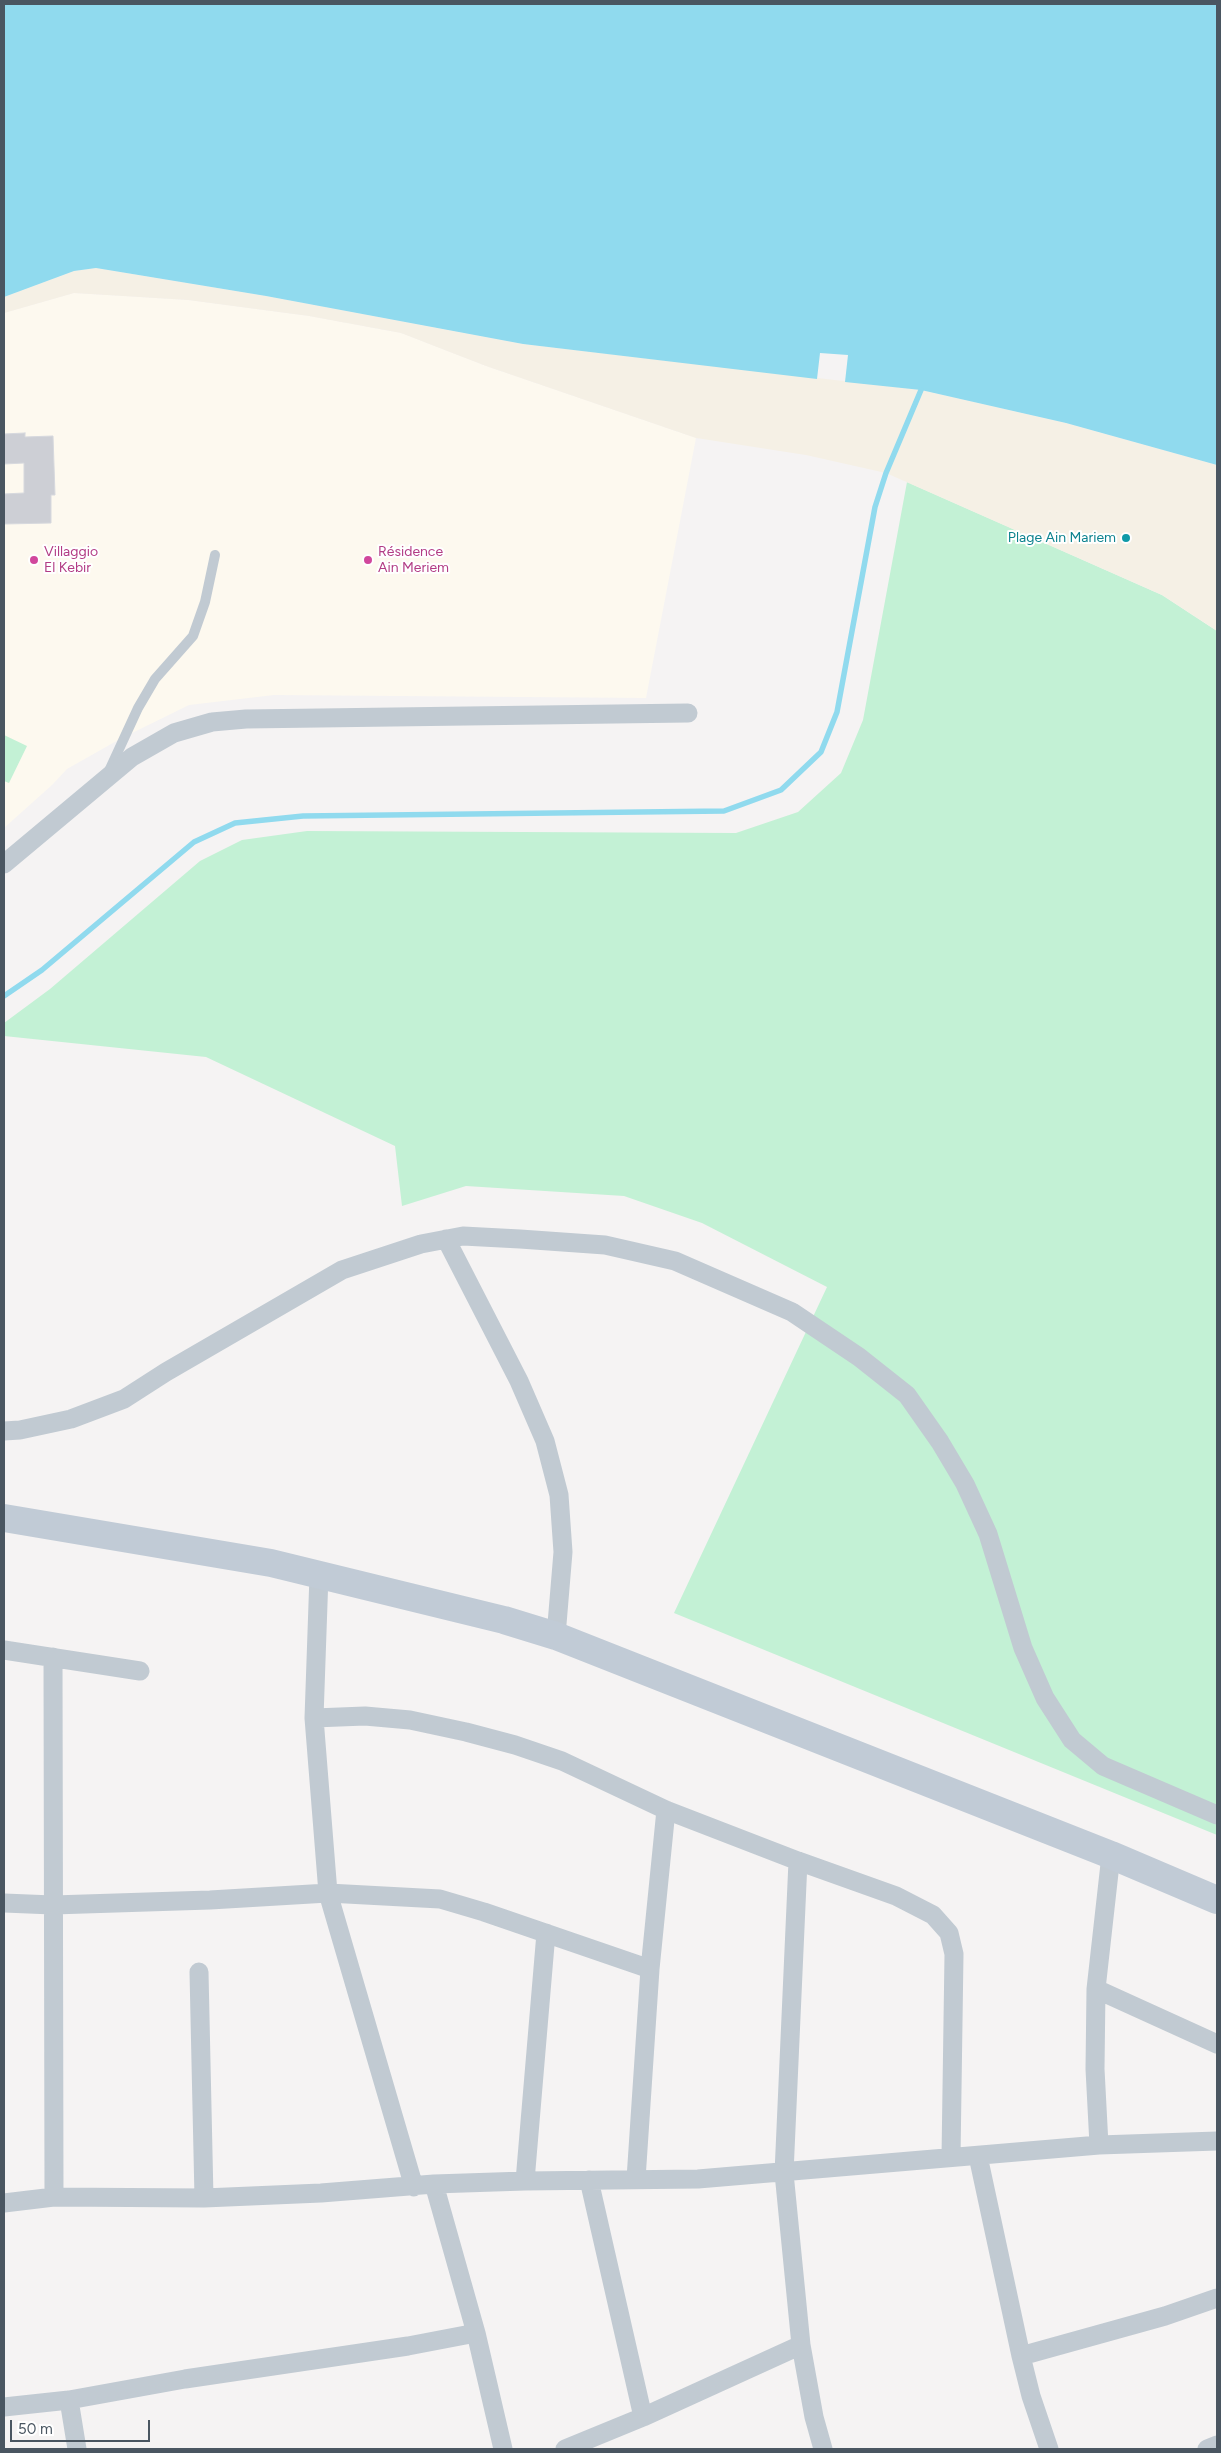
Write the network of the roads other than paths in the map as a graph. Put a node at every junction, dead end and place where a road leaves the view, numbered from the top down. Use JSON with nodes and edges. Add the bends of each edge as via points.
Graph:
{"nodes":[{"id":1,"x":215,"y":555,"type":"dead end"},
{"id":2,"x":688,"y":713,"type":"dead end"},
{"id":3,"x":104,"y":780,"type":"junction"},
{"id":4,"x":4,"y":864,"type":"edge"},
{"id":5,"x":446,"y":1239,"type":"junction"},
{"id":6,"x":4,"y":1431,"type":"edge"},
{"id":7,"x":4,"y":1518,"type":"edge"},
{"id":8,"x":319,"y":1575,"type":"junction"},
{"id":9,"x":556,"y":1636,"type":"junction"},
{"id":10,"x":4,"y":1650,"type":"edge"},
{"id":11,"x":53,"y":1657,"type":"junction"},
{"id":12,"x":140,"y":1672,"type":"dead end"},
{"id":13,"x":314,"y":1718,"type":"junction"},
{"id":14,"x":666,"y":1810,"type":"junction"},
{"id":15,"x":1217,"y":1815,"type":"edge"},
{"id":16,"x":1110,"y":1855,"type":"junction"},
{"id":17,"x":798,"y":1861,"type":"junction"},
{"id":18,"x":328,"y":1893,"type":"junction"},
{"id":19,"x":1217,"y":1900,"type":"edge"},
{"id":20,"x":4,"y":1903,"type":"edge"},
{"id":21,"x":53,"y":1904,"type":"junction"},
{"id":22,"x":546,"y":1933,"type":"junction"},
{"id":23,"x":650,"y":1969,"type":"junction"},
{"id":24,"x":199,"y":1972,"type":"dead end"},
{"id":25,"x":1096,"y":1989,"type":"junction"},
{"id":26,"x":1217,"y":2044,"type":"edge"},
{"id":27,"x":1217,"y":2141,"type":"edge"},
{"id":28,"x":1099,"y":2145,"type":"junction"},
{"id":29,"x":978,"y":2156,"type":"junction"},
{"id":30,"x":951,"y":2157,"type":"junction"},
{"id":31,"x":784,"y":2173,"type":"junction"},
{"id":32,"x":636,"y":2179,"type":"junction"},
{"id":33,"x":589,"y":2180,"type":"junction"},
{"id":34,"x":525,"y":2181,"type":"junction"},
{"id":35,"x":434,"y":2184,"type":"junction"},
{"id":36,"x":414,"y":2187,"type":"junction"},
{"id":37,"x":54,"y":2198,"type":"junction"},
{"id":38,"x":204,"y":2198,"type":"junction"},
{"id":39,"x":4,"y":2203,"type":"edge"},
{"id":40,"x":1217,"y":2298,"type":"edge"},
{"id":41,"x":476,"y":2333,"type":"junction"},
{"id":42,"x":801,"y":2345,"type":"junction"},
{"id":43,"x":1021,"y":2356,"type":"junction"},
{"id":44,"x":69,"y":2400,"type":"junction"},
{"id":45,"x":4,"y":2408,"type":"edge"},
{"id":46,"x":643,"y":2417,"type":"junction"},
{"id":47,"x":1217,"y":2445,"type":"edge"},
{"id":48,"x":76,"y":2449,"type":"edge"},
{"id":49,"x":503,"y":2449,"type":"edge"},
{"id":50,"x":565,"y":2449,"type":"edge"},
{"id":51,"x":823,"y":2449,"type":"edge"},
{"id":52,"x":1049,"y":2449,"type":"edge"},
{"id":53,"x":1207,"y":2449,"type":"edge"}],
"edges":[{"from":1,"to":3,"type":"lane","via":[[205,602],[192,636],[155,679]]},
{"from":2,"to":3,"type":"street","via":[[246,718],[212,722],[174,733],[132,757]]},
{"from":3,"to":4,"type":"street"},
{"from":5,"to":6,"type":"street","via":[[342,1270],[124,1399],[71,1419]]},
{"from":5,"to":9,"type":"street","via":[[519,1381],[545,1441],[559,1495],[563,1552]]},
{"from":5,"to":15,"type":"street","via":[[463,1236],[605,1245],[674,1261],[792,1312],[859,1358],[907,1395],[965,1484],[988,1534],[1023,1648],[1045,1698],[1072,1740],[1103,1766]]},
{"from":7,"to":8,"type":"main road","via":[[271,1563]]},
{"from":8,"to":9,"type":"main road","via":[[504,1620]]},
{"from":8,"to":13,"type":"street"},
{"from":9,"to":16,"type":"main road"},
{"from":10,"to":11,"type":"street"},
{"from":11,"to":12,"type":"street"},
{"from":11,"to":21,"type":"street"},
{"from":13,"to":14,"type":"street","via":[[365,1716],[410,1720],[466,1732],[562,1761]]},
{"from":13,"to":18,"type":"street"},
{"from":14,"to":17,"type":"street"},
{"from":14,"to":23,"type":"street"},
{"from":16,"to":19,"type":"main road"},
{"from":16,"to":25,"type":"street"},
{"from":17,"to":30,"type":"street","via":[[896,1896],[933,1915],[949,1933],[954,1954]]},
{"from":17,"to":31,"type":"street"},
{"from":18,"to":21,"type":"street"},
{"from":18,"to":22,"type":"street","via":[[440,1899]]},
{"from":18,"to":36,"type":"street"},
{"from":20,"to":21,"type":"street"},
{"from":21,"to":37,"type":"street"},
{"from":22,"to":23,"type":"street"},
{"from":22,"to":34,"type":"street"},
{"from":23,"to":32,"type":"street"},
{"from":24,"to":38,"type":"street"},
{"from":25,"to":26,"type":"street"},
{"from":25,"to":28,"type":"street","via":[[1095,2069]]},
{"from":27,"to":28,"type":"street"},
{"from":28,"to":29,"type":"street"},
{"from":29,"to":30,"type":"street"},
{"from":29,"to":43,"type":"street"},
{"from":30,"to":31,"type":"street"},
{"from":31,"to":32,"type":"street","via":[[698,2179]]},
{"from":31,"to":42,"type":"street"},
{"from":32,"to":33,"type":"street"},
{"from":33,"to":34,"type":"street"},
{"from":33,"to":46,"type":"street"},
{"from":34,"to":35,"type":"street"},
{"from":35,"to":36,"type":"street"},
{"from":35,"to":41,"type":"street"},
{"from":36,"to":38,"type":"street"},
{"from":37,"to":38,"type":"street"},
{"from":37,"to":39,"type":"street"},
{"from":40,"to":43,"type":"street","via":[[1165,2316]]},
{"from":41,"to":44,"type":"street"},
{"from":41,"to":49,"type":"street"},
{"from":42,"to":46,"type":"street"},
{"from":42,"to":51,"type":"street"},
{"from":43,"to":52,"type":"street"},
{"from":44,"to":45,"type":"street"},
{"from":44,"to":48,"type":"street"},
{"from":46,"to":50,"type":"street"},
{"from":47,"to":53,"type":"street"}]}
